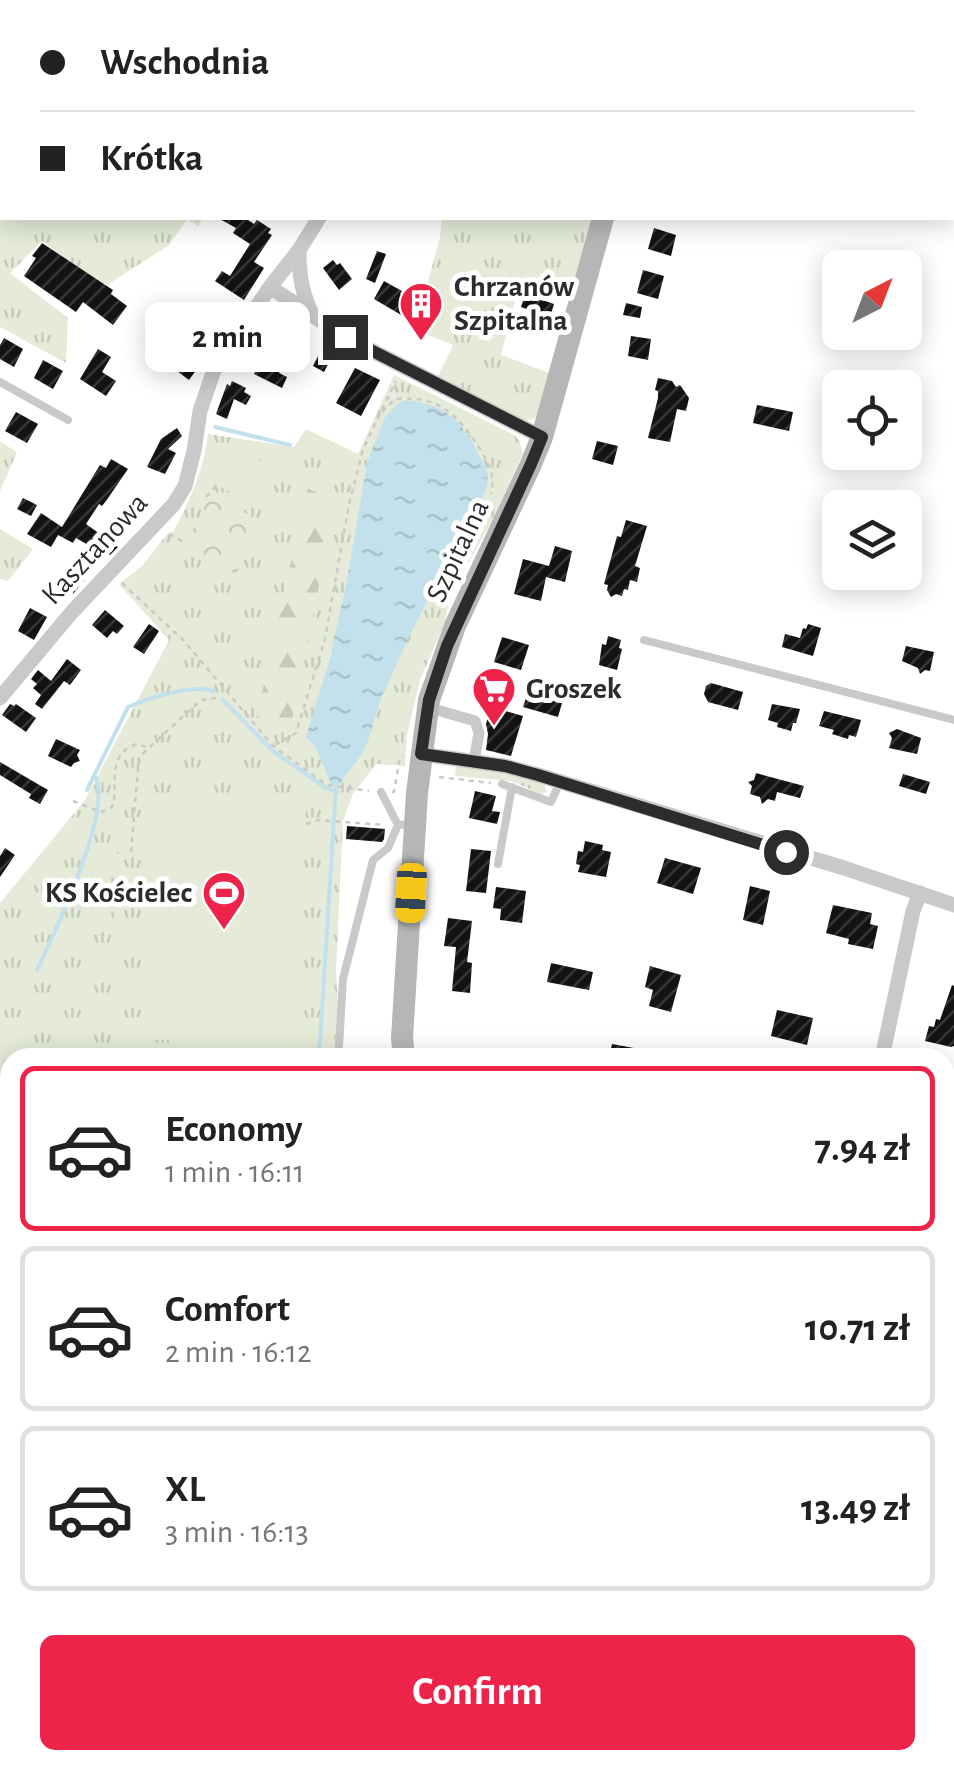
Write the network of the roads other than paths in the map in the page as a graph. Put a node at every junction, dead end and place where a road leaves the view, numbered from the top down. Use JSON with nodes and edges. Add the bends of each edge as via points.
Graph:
{"nodes":[{"id":1,"x":318,"y":220,"type":"edge"},
{"id":2,"x":602,"y":220,"type":"edge"},
{"id":3,"x":299,"y":250,"type":"junction"},
{"id":4,"x":282,"y":273,"type":"junction"},
{"id":5,"x":270,"y":287,"type":"junction"},
{"id":6,"x":302,"y":288,"type":"junction"},
{"id":7,"x":313,"y":316,"type":"junction"},
{"id":8,"x":0,"y":382,"type":"edge"},
{"id":9,"x":68,"y":420,"type":"dead end"},
{"id":10,"x":542,"y":437,"type":"junction"},
{"id":11,"x":644,"y":640,"type":"dead end"},
{"id":12,"x":0,"y":698,"type":"edge"},
{"id":13,"x":437,"y":710,"type":"dead end"},
{"id":14,"x":954,"y":720,"type":"edge"},
{"id":15,"x":410,"y":756,"type":"junction"},
{"id":16,"x":474,"y":762,"type":"junction"},
{"id":17,"x":560,"y":782,"type":"junction"},
{"id":18,"x":381,"y":792,"type":"road end"},
{"id":19,"x":407,"y":824,"type":"junction"},
{"id":20,"x":498,"y":864,"type":"dead end"},
{"id":21,"x":920,"y":893,"type":"junction"},
{"id":22,"x":954,"y":905,"type":"edge"},
{"id":23,"x":340,"y":1048,"type":"edge"},
{"id":24,"x":400,"y":1048,"type":"edge"},
{"id":25,"x":884,"y":1048,"type":"edge"}],
"edges":[{"from":1,"to":3,"type":"street","name":"Kasztanowa"},
{"from":2,"to":10,"type":"main road","name":"Szpitalna"},
{"from":3,"to":4,"type":"street","name":"Kasztanowa"},
{"from":3,"to":6,"type":"street"},
{"from":4,"to":5,"type":"street","name":"Kasztanowa"},
{"from":4,"to":6,"type":"street"},
{"from":5,"to":7,"type":"street"},
{"from":5,"to":12,"type":"street","name":"Kasztanowa","via":[[214,370],[180,495]]},
{"from":6,"to":7,"type":"street"},
{"from":7,"to":10,"type":"street"},
{"from":8,"to":9,"type":"lane"},
{"from":10,"to":15,"type":"main road","name":"Szpitalna","via":[[447,646]]},
{"from":11,"to":14,"type":"lane"},
{"from":13,"to":16,"type":"street","via":[[475,721]]},
{"from":15,"to":16,"type":"street"},
{"from":15,"to":19,"type":"main road","name":"Szpitalna"},
{"from":16,"to":17,"type":"street"},
{"from":17,"to":20,"type":"lane","via":[[550,802],[507,786]]},
{"from":17,"to":21,"type":"street"},
{"from":18,"to":19,"type":"lane"},
{"from":19,"to":23,"type":"lane","via":[[373,860],[344,979]]},
{"from":19,"to":24,"type":"main road","name":"Szpitalna"},
{"from":21,"to":22,"type":"street"},
{"from":21,"to":25,"type":"street"}]}
